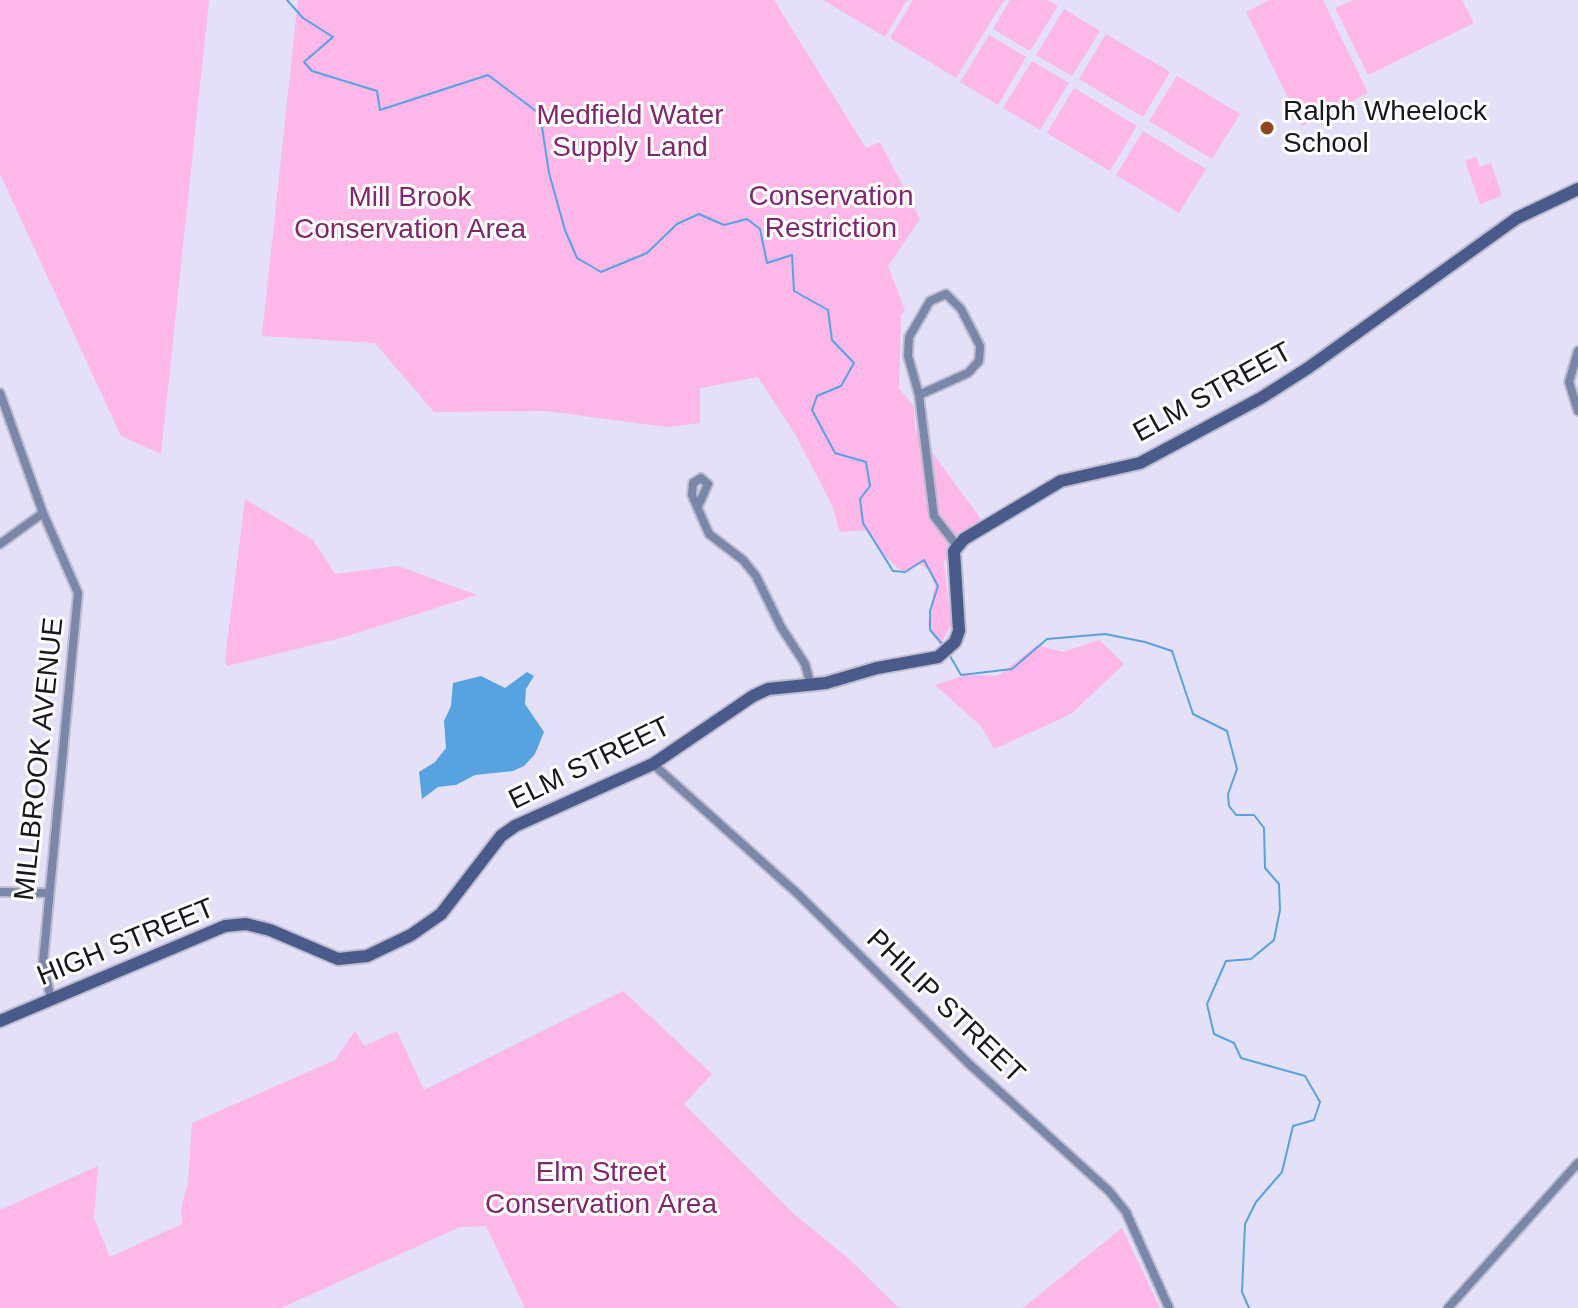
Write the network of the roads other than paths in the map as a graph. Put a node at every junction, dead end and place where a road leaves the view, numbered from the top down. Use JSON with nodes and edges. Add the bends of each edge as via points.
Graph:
{"nodes":[{"id":1,"x":1578,"y":189,"type":"edge"},
{"id":2,"x":1578,"y":351,"type":"edge"},
{"id":3,"x":0,"y":393,"type":"edge"},
{"id":4,"x":919,"y":395,"type":"junction"},
{"id":5,"x":1578,"y":411,"type":"edge"},
{"id":6,"x":699,"y":504,"type":"dead end"},
{"id":7,"x":43,"y":513,"type":"junction"},
{"id":8,"x":0,"y":544,"type":"edge"},
{"id":9,"x":957,"y":546,"type":"junction"},
{"id":10,"x":811,"y":686,"type":"junction"},
{"id":11,"x":653,"y":764,"type":"junction"},
{"id":12,"x":0,"y":892,"type":"edge"},
{"id":13,"x":48,"y":893,"type":"junction"},
{"id":14,"x":362,"y":957,"type":"joint"},
{"id":15,"x":51,"y":999,"type":"junction"},
{"id":16,"x":0,"y":1021,"type":"edge"},
{"id":17,"x":1578,"y":1163,"type":"edge"},
{"id":18,"x":1169,"y":1308,"type":"edge"},
{"id":19,"x":1448,"y":1308,"type":"edge"}],
"edges":[{"from":1,"to":9,"type":"street","name":"ELM STREET","via":[[1517,218],[1261,398],[1140,463],[1061,481]]},
{"from":2,"to":5,"type":"street","via":[[1569,382]]},
{"from":3,"to":7,"type":"street","name":"MILLBROOK AVENUE"},
{"from":4,"to":4,"type":"street","via":[[968,373],[979,361],[980,346],[961,309],[946,294],[930,301],[909,337],[910,370]]},
{"from":4,"to":9,"type":"street","via":[[934,516]]},
{"from":6,"to":10,"type":"street","via":[[709,534],[756,576],[805,664]]},
{"from":7,"to":8,"type":"street"},
{"from":7,"to":13,"type":"street","name":"MILLBROOK AVENUE","via":[[78,593]]},
{"from":9,"to":10,"type":"street","name":"ELM STREET","via":[[960,624],[948,650],[926,661]]},
{"from":10,"to":11,"type":"street","name":"ELM STREET","via":[[768,689]]},
{"from":11,"to":14,"type":"street","name":"ELM STREET","via":[[515,826],[501,836],[432,922]]},
{"from":11,"to":18,"type":"street","name":"PHILIP STREET","via":[[799,895],[968,1063],[1109,1191],[1126,1212]]},
{"from":12,"to":13,"type":"street"},
{"from":13,"to":15,"type":"street","name":"MILLBROOK AVENUE","via":[[43,963]]},
{"from":14,"to":15,"type":"street","name":"HIGH STREET","via":[[338,959],[270,930],[225,926]]},
{"from":15,"to":16,"type":"street","name":"HIGH STREET"},
{"from":17,"to":19,"type":"street"}]}
